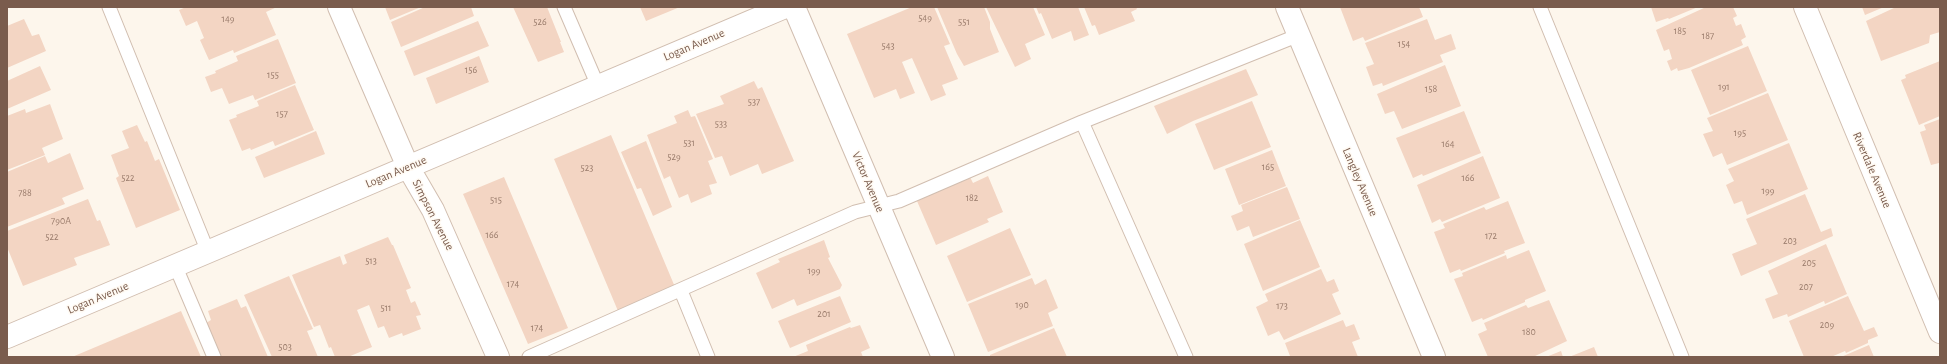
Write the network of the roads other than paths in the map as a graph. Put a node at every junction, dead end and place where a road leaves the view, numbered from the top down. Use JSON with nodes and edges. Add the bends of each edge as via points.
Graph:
{"nodes":[{"id":1,"x":109,"y":7,"type":"edge"},
{"id":2,"x":339,"y":7,"type":"edge"},
{"id":3,"x":564,"y":7,"type":"edge"},
{"id":4,"x":785,"y":7,"type":"edge"},
{"id":5,"x":794,"y":7,"type":"edge"},
{"id":6,"x":1287,"y":7,"type":"edge"},
{"id":7,"x":1540,"y":7,"type":"edge"},
{"id":8,"x":1805,"y":7,"type":"edge"},
{"id":9,"x":1299,"y":35,"type":"junction"},
{"id":10,"x":598,"y":86,"type":"junction"},
{"id":11,"x":1082,"y":122,"type":"junction"},
{"id":12,"x":408,"y":167,"type":"junction"},
{"id":13,"x":879,"y":206,"type":"junction"},
{"id":14,"x":208,"y":252,"type":"junction"},
{"id":15,"x":175,"y":265,"type":"junction"},
{"id":16,"x":680,"y":291,"type":"junction"},
{"id":17,"x":1940,"y":332,"type":"edge"},
{"id":18,"x":7,"y":337,"type":"edge"},
{"id":19,"x":214,"y":357,"type":"edge"},
{"id":20,"x":498,"y":357,"type":"edge"},
{"id":21,"x":529,"y":357,"type":"edge"},
{"id":22,"x":708,"y":357,"type":"edge"},
{"id":23,"x":943,"y":357,"type":"edge"},
{"id":24,"x":1186,"y":357,"type":"edge"},
{"id":25,"x":1434,"y":357,"type":"edge"},
{"id":26,"x":1682,"y":357,"type":"edge"}],
"edges":[{"from":1,"to":14,"type":"lane"},
{"from":2,"to":12,"type":"street","name":"Simpson Avenue"},
{"from":3,"to":10,"type":"lane"},
{"from":4,"to":10,"type":"street","name":"Logan Avenue"},
{"from":5,"to":13,"type":"street","name":"Victor Avenue"},
{"from":6,"to":9,"type":"street","name":"Langley Avenue"},
{"from":7,"to":26,"type":"lane"},
{"from":8,"to":17,"type":"street","name":"Riverdale Avenue"},
{"from":9,"to":11,"type":"lane"},
{"from":9,"to":25,"type":"street","name":"Langley Avenue"},
{"from":10,"to":12,"type":"street","name":"Logan Avenue"},
{"from":11,"to":13,"type":"lane","via":[[899,201]]},
{"from":11,"to":24,"type":"lane"},
{"from":12,"to":14,"type":"street","name":"Logan Avenue"},
{"from":12,"to":20,"type":"street","name":"Simpson Avenue","via":[[433,210]]},
{"from":13,"to":16,"type":"lane","via":[[856,212]]},
{"from":13,"to":23,"type":"street","name":"Victor Avenue"},
{"from":14,"to":15,"type":"street","name":"Logan Avenue"},
{"from":15,"to":18,"type":"street","name":"Logan Avenue"},
{"from":15,"to":19,"type":"lane"},
{"from":16,"to":21,"type":"lane"},
{"from":16,"to":22,"type":"lane"}]}
